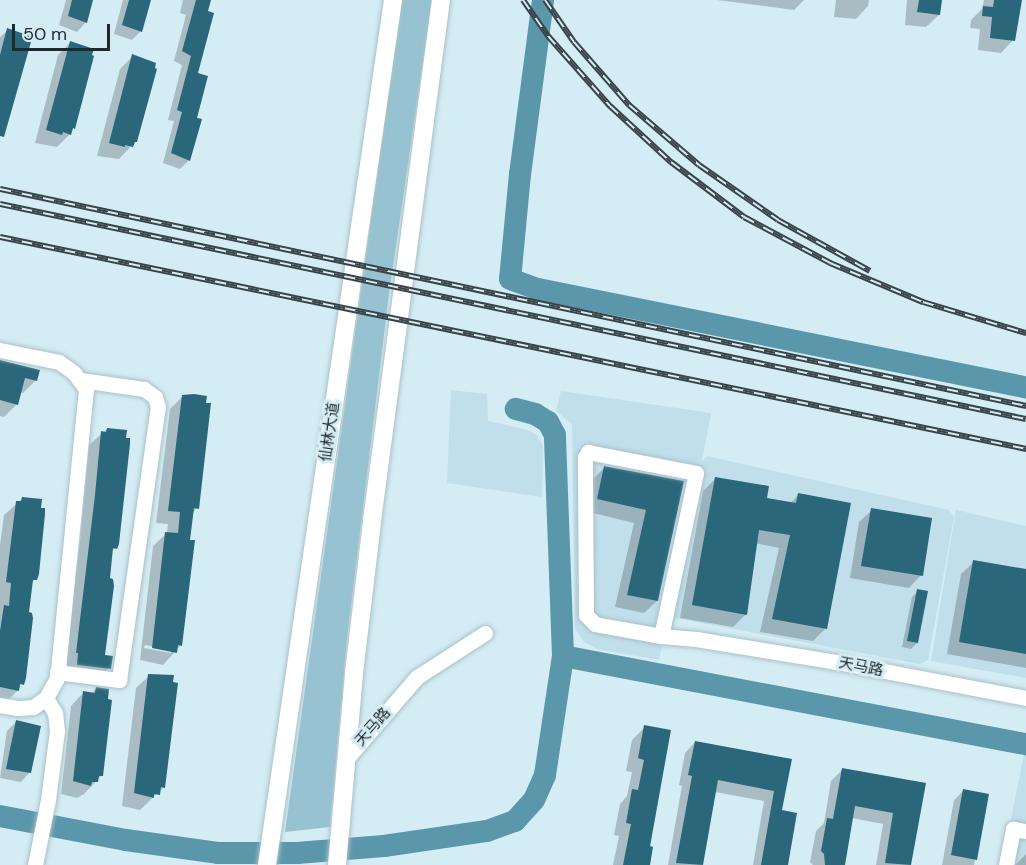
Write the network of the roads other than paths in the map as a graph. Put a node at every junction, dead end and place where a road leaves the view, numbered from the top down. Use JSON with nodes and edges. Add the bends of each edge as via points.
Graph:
{"nodes":[{"id":1,"x":393,"y":0,"type":"edge"},
{"id":2,"x":441,"y":0,"type":"edge"},
{"id":3,"x":0,"y":350,"type":"edge"},
{"id":4,"x":81,"y":380,"type":"junction"},
{"id":5,"x":485,"y":633,"type":"dead end"},
{"id":6,"x":662,"y":636,"type":"junction"},
{"id":7,"x":57,"y":672,"type":"junction"},
{"id":8,"x":46,"y":698,"type":"junction"},
{"id":9,"x":1026,"y":698,"type":"edge"},
{"id":10,"x":0,"y":705,"type":"edge"},
{"id":11,"x":347,"y":758,"type":"junction"},
{"id":12,"x":1026,"y":831,"type":"edge"},
{"id":13,"x":34,"y":864,"type":"edge"},
{"id":14,"x":267,"y":865,"type":"edge"},
{"id":15,"x":337,"y":865,"type":"edge"},
{"id":16,"x":1006,"y":865,"type":"edge"}],
"edges":[{"from":1,"to":14,"type":"main road","name":"仙林大道"},
{"from":2,"to":11,"type":"main road","via":[[389,379]]},
{"from":3,"to":4,"type":"street","via":[[51,359]]},
{"from":4,"to":7,"type":"street","via":[[86,389],[86,407]]},
{"from":4,"to":7,"type":"street","via":[[144,389],[155,397],[158,406],[118,680]]},
{"from":5,"to":11,"type":"street","name":"天马路","via":[[417,677]]},
{"from":6,"to":6,"type":"street","name":"天马路","via":[[595,624],[586,615],[588,452],[696,473]]},
{"from":6,"to":9,"type":"street","name":"天马路"},
{"from":7,"to":8,"type":"street","via":[[55,686]]},
{"from":8,"to":10,"type":"street","via":[[25,708]]},
{"from":8,"to":13,"type":"street","via":[[58,725]]},
{"from":11,"to":15,"type":"main road"},
{"from":12,"to":16,"type":"street","via":[[1013,829]]}]}
